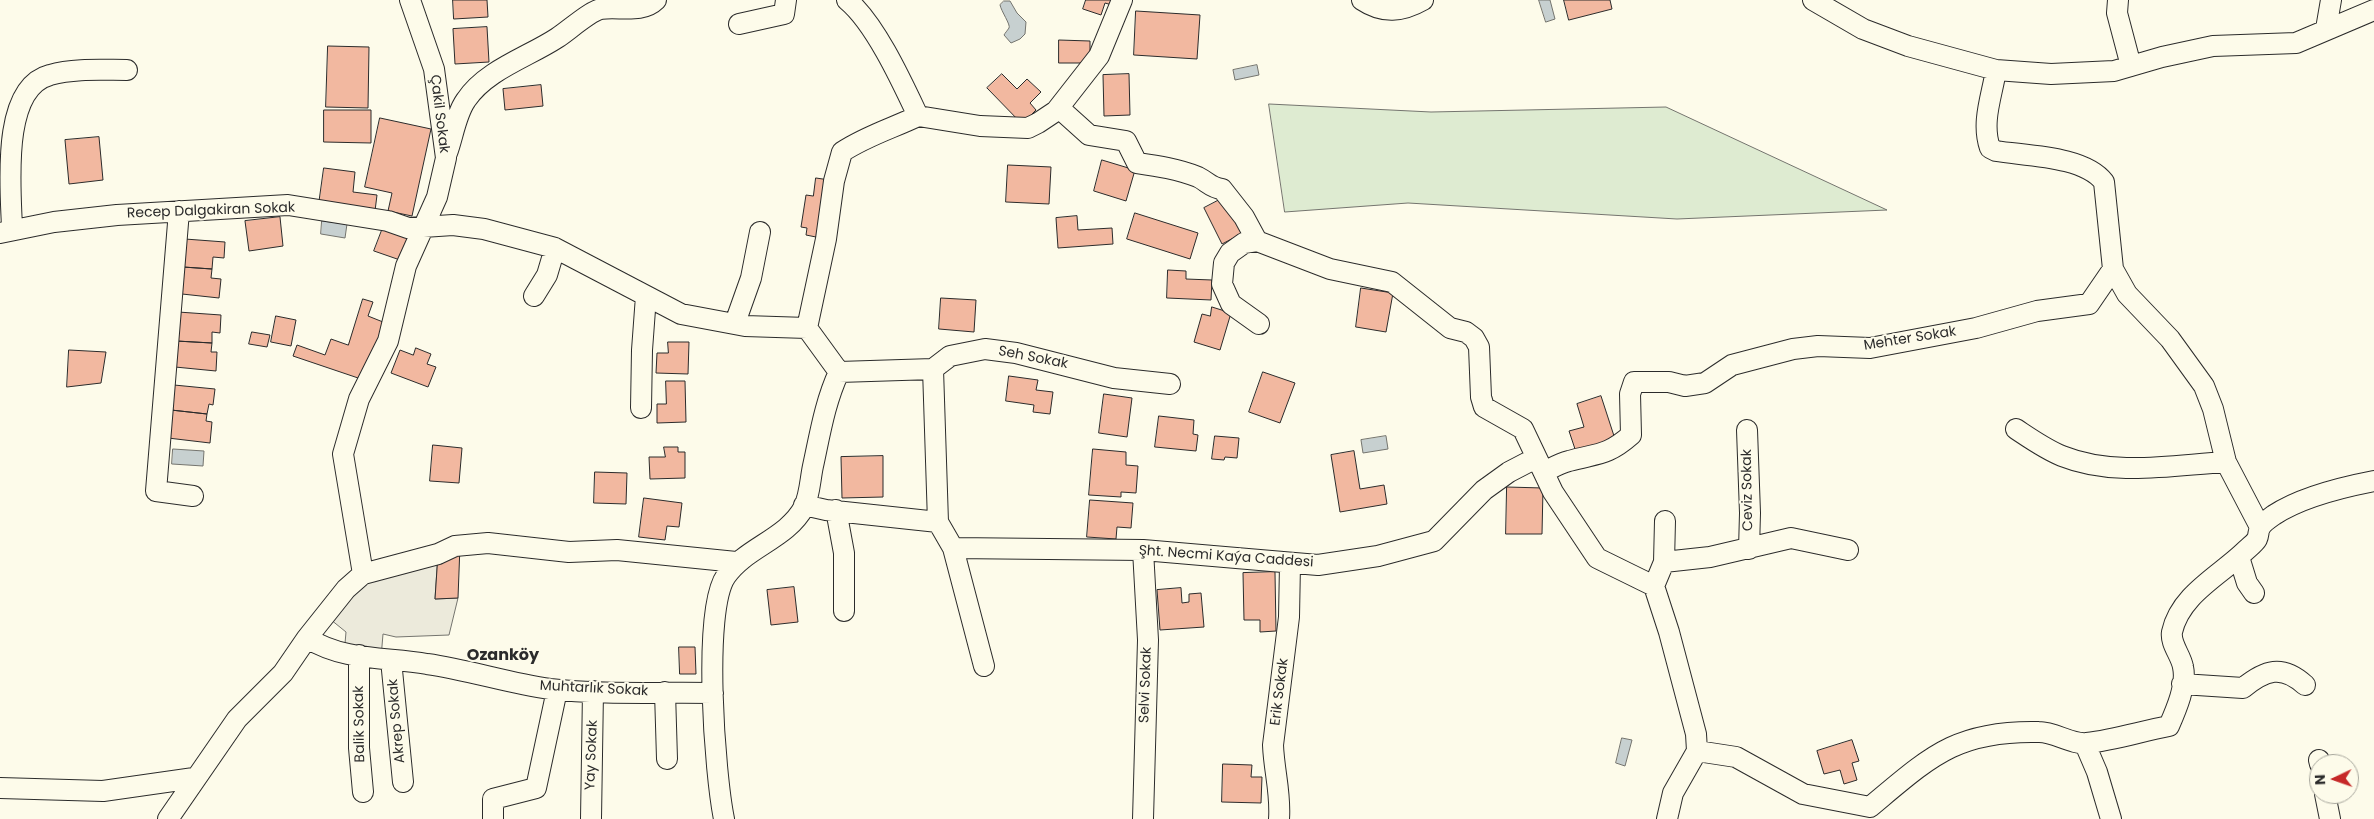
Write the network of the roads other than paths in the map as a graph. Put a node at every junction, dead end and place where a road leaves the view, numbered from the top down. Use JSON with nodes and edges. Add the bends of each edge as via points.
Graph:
{"nodes":[{"id":1,"x":410,"y":0,"type":"edge"},
{"id":2,"x":656,"y":0,"type":"edge"},
{"id":3,"x":786,"y":0,"type":"edge"},
{"id":4,"x":1122,"y":0,"type":"edge"},
{"id":5,"x":1362,"y":0,"type":"edge"},
{"id":6,"x":1423,"y":0,"type":"edge"},
{"id":7,"x":1813,"y":0,"type":"edge"},
{"id":8,"x":2118,"y":0,"type":"edge"},
{"id":9,"x":2331,"y":0,"type":"edge"},
{"id":10,"x":855,"y":3,"type":"edge"},
{"id":11,"x":2374,"y":10,"type":"edge"},
{"id":12,"x":739,"y":24,"type":"dead end"},
{"id":13,"x":2326,"y":29,"type":"junction"},
{"id":14,"x":2131,"y":66,"type":"junction"},
{"id":15,"x":126,"y":70,"type":"dead end"},
{"id":16,"x":1996,"y":70,"type":"junction"},
{"id":17,"x":1059,"y":108,"type":"junction"},
{"id":18,"x":918,"y":116,"type":"junction"},
{"id":19,"x":446,"y":158,"type":"junction"},
{"id":20,"x":179,"y":211,"type":"junction"},
{"id":21,"x":422,"y":228,"type":"junction"},
{"id":22,"x":6,"y":231,"type":"edge"},
{"id":23,"x":760,"y":232,"type":"dead end"},
{"id":24,"x":1257,"y":241,"type":"junction"},
{"id":25,"x":555,"y":248,"type":"junction"},
{"id":26,"x":2113,"y":269,"type":"junction"},
{"id":27,"x":534,"y":296,"type":"dead end"},
{"id":28,"x":646,"y":296,"type":"junction"},
{"id":29,"x":735,"y":323,"type":"junction"},
{"id":30,"x":1260,"y":324,"type":"dead end"},
{"id":31,"x":807,"y":328,"type":"junction"},
{"id":32,"x":933,"y":369,"type":"junction"},
{"id":33,"x":839,"y":372,"type":"junction"},
{"id":34,"x":1634,"y":382,"type":"joint"},
{"id":35,"x":1170,"y":384,"type":"dead end"},
{"id":36,"x":641,"y":408,"type":"dead end"},
{"id":37,"x":2016,"y":429,"type":"dead end"},
{"id":38,"x":1747,"y":430,"type":"dead end"},
{"id":39,"x":2226,"y":462,"type":"junction"},
{"id":40,"x":1540,"y":465,"type":"junction"},
{"id":41,"x":2374,"y":481,"type":"edge"},
{"id":42,"x":193,"y":496,"type":"dead end"},
{"id":43,"x":804,"y":505,"type":"junction"},
{"id":44,"x":836,"y":510,"type":"junction"},
{"id":45,"x":938,"y":522,"type":"junction"},
{"id":46,"x":1664,"y":522,"type":"dead end"},
{"id":47,"x":2260,"y":527,"type":"junction"},
{"id":48,"x":953,"y":548,"type":"junction"},
{"id":49,"x":1749,"y":549,"type":"junction"},
{"id":50,"x":1143,"y":550,"type":"junction"},
{"id":51,"x":1848,"y":550,"type":"dead end"},
{"id":52,"x":2239,"y":557,"type":"junction"},
{"id":53,"x":736,"y":562,"type":"junction"},
{"id":54,"x":1664,"y":562,"type":"junction"},
{"id":55,"x":1290,"y":564,"type":"junction"},
{"id":56,"x":363,"y":574,"type":"junction"},
{"id":57,"x":1654,"y":586,"type":"junction"},
{"id":58,"x":2254,"y":593,"type":"dead end"},
{"id":59,"x":844,"y":610,"type":"dead end"},
{"id":60,"x":306,"y":638,"type":"junction"},
{"id":61,"x":359,"y":655,"type":"junction"},
{"id":62,"x":391,"y":660,"type":"junction"},
{"id":63,"x":984,"y":666,"type":"dead end"},
{"id":64,"x":2182,"y":684,"type":"junction"},
{"id":65,"x":2305,"y":685,"type":"dead end"},
{"id":66,"x":557,"y":690,"type":"junction"},
{"id":67,"x":593,"y":691,"type":"junction"},
{"id":68,"x":665,"y":692,"type":"junction"},
{"id":69,"x":713,"y":692,"type":"junction"},
{"id":70,"x":1697,"y":743,"type":"junction"},
{"id":71,"x":2085,"y":744,"type":"junction"},
{"id":72,"x":667,"y":760,"type":"dead end"},
{"id":73,"x":194,"y":778,"type":"junction"},
{"id":74,"x":403,"y":782,"type":"dead end"},
{"id":75,"x":0,"y":788,"type":"edge"},
{"id":76,"x":363,"y":792,"type":"dead end"},
{"id":77,"x":2327,"y":804,"type":"edge"},
{"id":78,"x":1877,"y":813,"type":"edge"},
{"id":79,"x":168,"y":819,"type":"edge"},
{"id":80,"x":493,"y":819,"type":"edge"},
{"id":81,"x":591,"y":819,"type":"edge"},
{"id":82,"x":724,"y":819,"type":"edge"},
{"id":83,"x":1143,"y":819,"type":"edge"},
{"id":84,"x":1279,"y":819,"type":"edge"},
{"id":85,"x":1668,"y":819,"type":"edge"},
{"id":86,"x":2111,"y":819,"type":"edge"},
{"id":87,"x":2330,"y":819,"type":"edge"}],
"edges":[{"from":1,"to":19,"type":"street","name":"Çakil Sokak","via":[[434,69]]},
{"from":2,"to":19,"type":"street","via":[[651,5],[599,9],[475,88],[465,101]]},
{"from":3,"to":12,"type":"street","via":[[784,14]]},
{"from":4,"to":17,"type":"street","via":[[1099,56]]},
{"from":5,"to":6,"type":"street","via":[[1388,11],[1408,8]]},
{"from":7,"to":16,"type":"street","via":[[1862,29],[1908,46]]},
{"from":8,"to":14,"type":"street","via":[[2117,12]]},
{"from":9,"to":13,"type":"street"},
{"from":10,"to":18,"type":"street"},
{"from":11,"to":13,"type":"street"},
{"from":13,"to":14,"type":"street","via":[[2296,43],[2213,46],[2186,50]]},
{"from":14,"to":16,"type":"street","via":[[2094,73]]},
{"from":15,"to":22,"type":"street","via":[[50,75],[36,80],[25,93],[11,139]]},
{"from":16,"to":26,"type":"street","via":[[1986,121],[1990,148],[1996,152],[2063,161],[2099,175],[2104,182]]},
{"from":17,"to":18,"type":"street","via":[[1028,128],[980,126]]},
{"from":17,"to":24,"type":"street","via":[[1089,135],[1126,141],[1137,163],[1174,169],[1200,178],[1212,188],[1222,189],[1244,217]]},
{"from":18,"to":31,"type":"street","via":[[861,139],[842,152]]},
{"from":19,"to":21,"type":"street","name":"Çakil Sokak","via":[[437,197]]},
{"from":20,"to":21,"type":"street","name":"Recep Dalgakiran Sokak","via":[[288,205]]},
{"from":20,"to":22,"type":"street","name":"Recep Dalgakiran Sokak","via":[[116,215]]},
{"from":20,"to":42,"type":"street","via":[[156,491]]},
{"from":21,"to":25,"type":"street","name":"Recep Dalgakiran Sokak","via":[[484,229]]},
{"from":21,"to":56,"type":"street","name":"Çakil Sokak","via":[[406,266],[388,341],[359,399],[343,454]]},
{"from":23,"to":29,"type":"street","via":[[751,278]]},
{"from":24,"to":30,"type":"street","via":[[1244,243],[1230,253],[1224,263],[1222,284],[1231,304]]},
{"from":24,"to":40,"type":"street","via":[[1330,269],[1392,282],[1450,328],[1474,338],[1479,347],[1484,407],[1523,429]]},
{"from":25,"to":27,"type":"street","via":[[547,275]]},
{"from":25,"to":28,"type":"street","name":"Recep Dalgakiran Sokak"},
{"from":26,"to":34,"type":"street","name":"Mehter Sokak","via":[[2089,304],[2037,311],[1976,328],[1870,348],[1826,346],[1793,349],[1732,365],[1706,383],[1685,386],[1669,382]]},
{"from":26,"to":39,"type":"street","via":[[2127,294],[2170,339],[2204,386]]},
{"from":28,"to":29,"type":"street","name":"Recep Dalgakiran Sokak","via":[[681,314]]},
{"from":28,"to":36,"type":"street"},
{"from":29,"to":31,"type":"street","name":"Recep Dalgakiran Sokak"},
{"from":31,"to":33,"type":"street"},
{"from":32,"to":33,"type":"street"},
{"from":32,"to":35,"type":"street","name":"Seh Sokak","via":[[950,356],[985,349],[1016,353],[1114,378]]},
{"from":32,"to":45,"type":"street"},
{"from":33,"to":43,"type":"street","via":[[826,404]]},
{"from":34,"to":40,"type":"street","name":"Şht. Necmi Kaýa Caddesi","via":[[1630,394],[1631,435],[1601,455]]},
{"from":37,"to":39,"type":"street","via":[[2046,449],[2096,465],[2162,468]]},
{"from":38,"to":49,"type":"street","name":"Ceviz Sokak"},
{"from":39,"to":47,"type":"street"},
{"from":40,"to":55,"type":"street","name":"Şht. Necmi Kaýa Caddesi","via":[[1509,472],[1484,490],[1434,541],[1378,556],[1318,565]]},
{"from":40,"to":57,"type":"street","via":[[1553,492],[1597,558]]},
{"from":41,"to":47,"type":"street","via":[[2299,502],[2273,515]]},
{"from":43,"to":44,"type":"street"},
{"from":43,"to":53,"type":"street","via":[[779,534]]},
{"from":44,"to":45,"type":"street"},
{"from":44,"to":59,"type":"street","via":[[844,553]]},
{"from":45,"to":48,"type":"street"},
{"from":46,"to":54,"type":"street"},
{"from":47,"to":52,"type":"street","via":[[2258,538]]},
{"from":48,"to":50,"type":"street","name":"Şht. Necmi Kaýa Caddesi"},
{"from":48,"to":63,"type":"street"},
{"from":49,"to":51,"type":"street","name":"Ceviz Sokak","via":[[1791,538]]},
{"from":49,"to":54,"type":"street","name":"Ceviz Sokak"},
{"from":50,"to":55,"type":"street","name":"Şht. Necmi Kaýa Caddesi"},
{"from":50,"to":83,"type":"street","name":"Selvi Sokak","via":[[1148,640]]},
{"from":52,"to":58,"type":"street","via":[[2247,583]]},
{"from":52,"to":64,"type":"street","via":[[2206,582],[2179,613],[2172,643],[2178,650],[2184,669]]},
{"from":53,"to":56,"type":"street","via":[[617,550],[569,552],[488,543],[455,546],[438,554]]},
{"from":53,"to":69,"type":"street","via":[[725,576],[720,590],[714,630]]},
{"from":54,"to":57,"type":"street"},
{"from":55,"to":84,"type":"street","name":"Erik Sokak","via":[[1289,617],[1273,745],[1278,775]]},
{"from":56,"to":60,"type":"street"},
{"from":57,"to":70,"type":"street"},
{"from":60,"to":61,"type":"street","name":"Muhtarlık Sokak","via":[[341,654]]},
{"from":60,"to":73,"type":"street","via":[[283,673],[237,719]]},
{"from":61,"to":62,"type":"street","name":"Muhtarlık Sokak"},
{"from":61,"to":76,"type":"street","name":"Balik Sokak","via":[[359,748]]},
{"from":62,"to":66,"type":"street","name":"Muhtarlık Sokak","via":[[457,668]]},
{"from":62,"to":74,"type":"street","name":"Akrep Sokak"},
{"from":64,"to":65,"type":"street","via":[[2243,688],[2260,674],[2281,672],[2296,677]]},
{"from":64,"to":71,"type":"street","via":[[2169,726]]},
{"from":66,"to":67,"type":"street","name":"Muhtarlık Sokak"},
{"from":66,"to":80,"type":"street","via":[[536,788],[493,799]]},
{"from":67,"to":68,"type":"street","name":"Muhtarlık Sokak"},
{"from":67,"to":81,"type":"street","name":"Yay Sokak"},
{"from":68,"to":69,"type":"street","name":"Muhtarlık Sokak"},
{"from":68,"to":72,"type":"street"},
{"from":69,"to":82,"type":"street","via":[[717,770]]},
{"from":70,"to":78,"type":"street","via":[[1736,757],[1803,794]]},
{"from":70,"to":85,"type":"street","via":[[1673,793]]},
{"from":71,"to":78,"type":"street","via":[[2041,732],[1991,734],[1959,742],[1930,757]]},
{"from":71,"to":86,"type":"street"},
{"from":73,"to":75,"type":"street","via":[[103,791]]},
{"from":73,"to":79,"type":"street"},
{"from":77,"to":87,"type":"street"}]}
